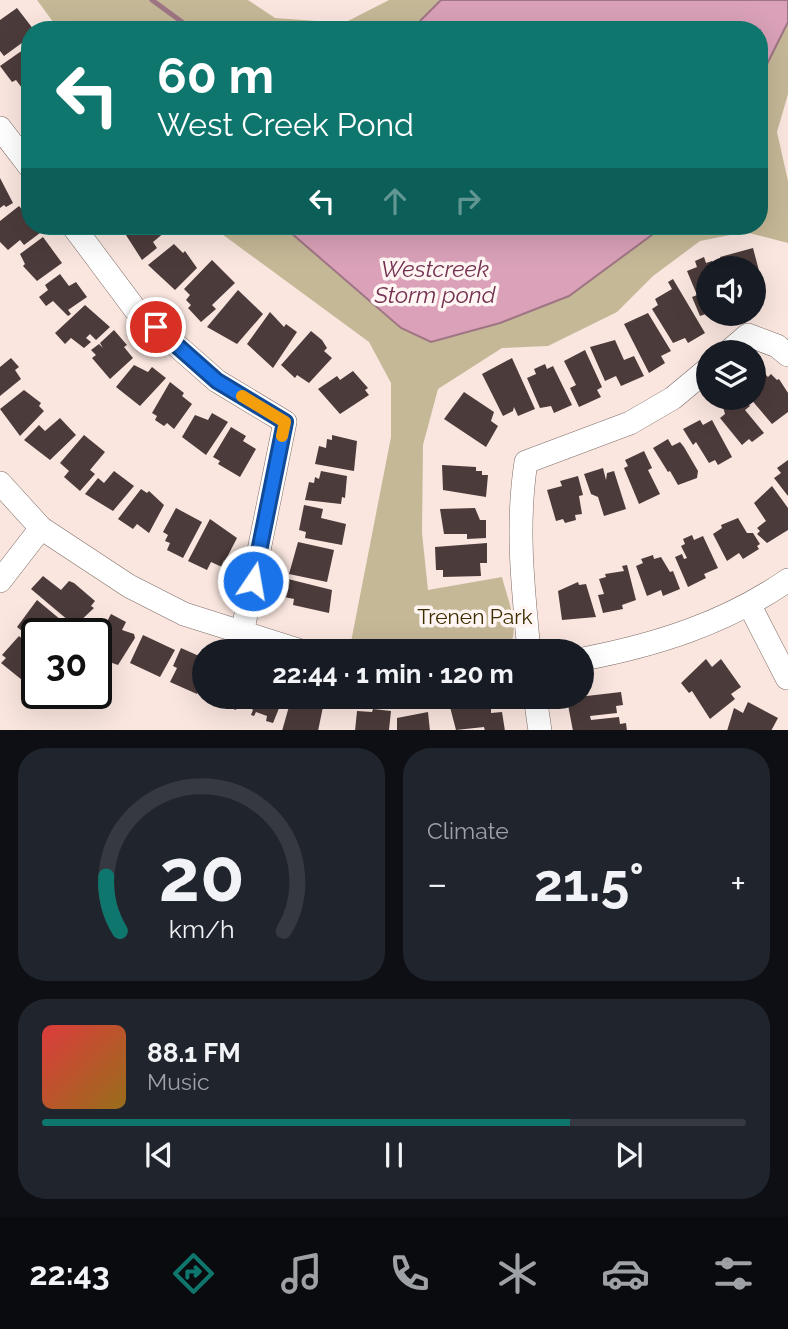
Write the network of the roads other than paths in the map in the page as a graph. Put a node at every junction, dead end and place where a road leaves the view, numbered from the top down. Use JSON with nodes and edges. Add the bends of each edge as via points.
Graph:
{"nodes":[{"id":1,"x":0,"y":128,"type":"edge"},
{"id":2,"x":21,"y":155,"type":"edge"},
{"id":3,"x":80,"y":235,"type":"edge"},
{"id":4,"x":742,"y":340,"type":"edge"},
{"id":5,"x":761,"y":340,"type":"edge"},
{"id":6,"x":766,"y":342,"type":"edge"},
{"id":7,"x":788,"y":355,"type":"edge"},
{"id":8,"x":696,"y":379,"type":"edge"},
{"id":9,"x":0,"y":484,"type":"edge"},
{"id":10,"x":41,"y":528,"type":"junction"},
{"id":11,"x":788,"y":580,"type":"edge"},
{"id":12,"x":0,"y":581,"type":"edge"},
{"id":13,"x":750,"y":606,"type":"junction"},
{"id":14,"x":242,"y":634,"type":"junction"},
{"id":15,"x":259,"y":639,"type":"edge"},
{"id":16,"x":529,"y":639,"type":"edge"},
{"id":17,"x":594,"y":658,"type":"edge"},
{"id":18,"x":787,"y":678,"type":"edge"},
{"id":19,"x":537,"y":709,"type":"edge"},
{"id":20,"x":540,"y":730,"type":"edge"}],
"edges":[{"from":1,"to":2,"type":"street"},
{"from":3,"to":14,"type":"street","via":[[135,309],[217,381],[285,422]]},
{"from":4,"to":5,"type":"street","via":[[748,335]]},
{"from":6,"to":7,"type":"street"},
{"from":8,"to":16,"type":"street","via":[[630,423],[526,462],[520,504]]},
{"from":9,"to":10,"type":"street"},
{"from":10,"to":12,"type":"street"},
{"from":10,"to":14,"type":"street","via":[[129,586],[184,614]]},
{"from":11,"to":13,"type":"street"},
{"from":13,"to":17,"type":"street","via":[[642,648]]},
{"from":13,"to":18,"type":"street"},
{"from":14,"to":15,"type":"street"},
{"from":19,"to":20,"type":"street"}]}
